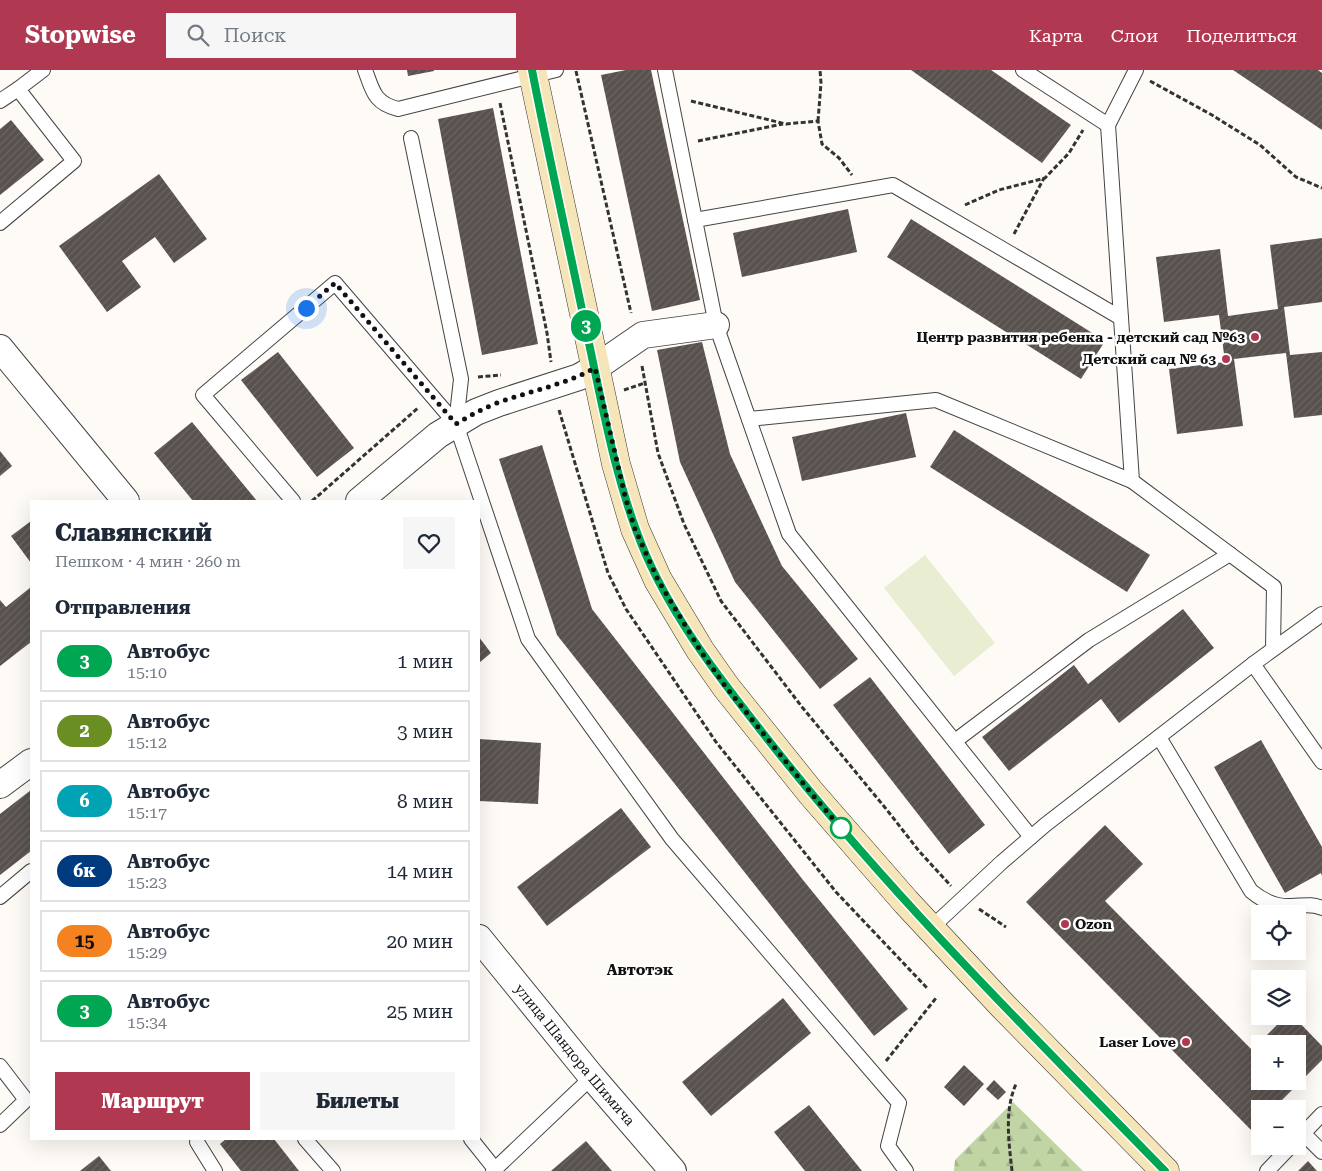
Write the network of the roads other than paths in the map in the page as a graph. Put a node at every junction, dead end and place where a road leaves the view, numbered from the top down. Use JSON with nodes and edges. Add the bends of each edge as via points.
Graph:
{"nodes":[{"id":1,"x":43,"y":70,"type":"edge"},
{"id":2,"x":365,"y":70,"type":"edge"},
{"id":3,"x":665,"y":70,"type":"edge"},
{"id":4,"x":1023,"y":70,"type":"edge"},
{"id":5,"x":1135,"y":71,"type":"edge"},
{"id":6,"x":540,"y":72,"type":"edge"},
{"id":7,"x":18,"y":90,"type":"junction"},
{"id":8,"x":0,"y":101,"type":"edge"},
{"id":9,"x":1108,"y":125,"type":"junction"},
{"id":10,"x":411,"y":138,"type":"dead end"},
{"id":11,"x":696,"y":220,"type":"junction"},
{"id":12,"x":0,"y":223,"type":"edge"},
{"id":13,"x":1121,"y":318,"type":"junction"},
{"id":14,"x":716,"y":325,"type":"junction"},
{"id":15,"x":0,"y":348,"type":"edge"},
{"id":16,"x":595,"y":368,"type":"junction"},
{"id":17,"x":749,"y":419,"type":"junction"},
{"id":18,"x":456,"y":424,"type":"junction"},
{"id":19,"x":1132,"y":481,"type":"junction"},
{"id":20,"x":125,"y":500,"type":"edge"},
{"id":21,"x":292,"y":500,"type":"edge"},
{"id":22,"x":360,"y":500,"type":"edge"},
{"id":23,"x":1230,"y":554,"type":"junction"},
{"id":24,"x":1322,"y":614,"type":"edge"},
{"id":25,"x":1273,"y":649,"type":"junction"},
{"id":26,"x":1253,"y":664,"type":"junction"},
{"id":27,"x":1160,"y":737,"type":"junction"},
{"id":28,"x":954,"y":741,"type":"junction"},
{"id":29,"x":1322,"y":762,"type":"edge"},
{"id":30,"x":30,"y":763,"type":"edge"},
{"id":31,"x":0,"y":785,"type":"edge"},
{"id":32,"x":1031,"y":837,"type":"junction"},
{"id":33,"x":30,"y":873,"type":"edge"},
{"id":34,"x":0,"y":897,"type":"edge"},
{"id":35,"x":1322,"y":908,"type":"edge"},
{"id":36,"x":931,"y":928,"type":"junction"},
{"id":37,"x":480,"y":939,"type":"edge"},
{"id":38,"x":0,"y":1066,"type":"edge"},
{"id":39,"x":592,"y":1077,"type":"junction"},
{"id":40,"x":1322,"y":1114,"type":"edge"},
{"id":41,"x":0,"y":1125,"type":"edge"},
{"id":42,"x":1306,"y":1130,"type":"edge"},
{"id":43,"x":197,"y":1140,"type":"edge"},
{"id":44,"x":306,"y":1140,"type":"edge"},
{"id":45,"x":472,"y":1140,"type":"edge"},
{"id":46,"x":1306,"y":1140,"type":"edge"},
{"id":47,"x":1322,"y":1152,"type":"edge"},
{"id":48,"x":1282,"y":1155,"type":"edge"},
{"id":49,"x":494,"y":1170,"type":"edge"},
{"id":50,"x":215,"y":1171,"type":"edge"},
{"id":51,"x":333,"y":1171,"type":"edge"},
{"id":52,"x":673,"y":1171,"type":"edge"},
{"id":53,"x":906,"y":1171,"type":"edge"},
{"id":54,"x":1165,"y":1171,"type":"edge"},
{"id":55,"x":1267,"y":1171,"type":"edge"}],
"edges":[{"from":1,"to":7,"type":"lane"},
{"from":2,"to":6,"type":"lane","via":[[378,99],[386,106],[398,109]]},
{"from":3,"to":11,"type":"lane"},
{"from":4,"to":9,"type":"lane"},
{"from":5,"to":9,"type":"lane"},
{"from":6,"to":16,"type":"street"},
{"from":7,"to":8,"type":"lane"},
{"from":7,"to":12,"type":"lane","via":[[74,161]]},
{"from":9,"to":13,"type":"lane"},
{"from":10,"to":18,"type":"lane","via":[[461,379]]},
{"from":11,"to":13,"type":"lane","via":[[893,185]]},
{"from":11,"to":14,"type":"lane"},
{"from":13,"to":19,"type":"lane"},
{"from":14,"to":16,"type":"street","via":[[643,335]]},
{"from":14,"to":17,"type":"lane"},
{"from":15,"to":20,"type":"street"},
{"from":16,"to":18,"type":"street","via":[[568,381],[476,412]]},
{"from":16,"to":36,"type":"street","via":[[616,464],[635,529],[678,614],[726,687],[811,793]]},
{"from":17,"to":19,"type":"lane","via":[[936,400]]},
{"from":17,"to":28,"type":"lane","via":[[789,534]]},
{"from":18,"to":21,"type":"lane","via":[[335,283],[203,395]]},
{"from":18,"to":22,"type":"street","via":[[438,434]]},
{"from":18,"to":53,"type":"lane","via":[[528,639],[672,839],[899,1103],[888,1146]]},
{"from":19,"to":23,"type":"lane"},
{"from":23,"to":25,"type":"lane","via":[[1274,587]]},
{"from":23,"to":28,"type":"lane","via":[[1089,640]]},
{"from":24,"to":25,"type":"lane"},
{"from":25,"to":26,"type":"lane"},
{"from":26,"to":27,"type":"lane"},
{"from":26,"to":29,"type":"lane"},
{"from":27,"to":32,"type":"lane"},
{"from":27,"to":35,"type":"lane","via":[[1251,891],[1270,904],[1310,904]]},
{"from":28,"to":32,"type":"lane"},
{"from":30,"to":31,"type":"street"},
{"from":32,"to":36,"type":"lane"},
{"from":33,"to":34,"type":"lane"},
{"from":36,"to":54,"type":"street"},
{"from":37,"to":39,"type":"street","name":"улица Шандора Шимича"},
{"from":38,"to":41,"type":"lane","via":[[26,1100]]},
{"from":39,"to":49,"type":"lane"},
{"from":39,"to":52,"type":"street","name":"улица Шандора Шимича"},
{"from":40,"to":42,"type":"lane"},
{"from":43,"to":50,"type":"lane"},
{"from":44,"to":51,"type":"lane"},
{"from":45,"to":49,"type":"lane"},
{"from":46,"to":47,"type":"lane"},
{"from":48,"to":55,"type":"lane"}]}
